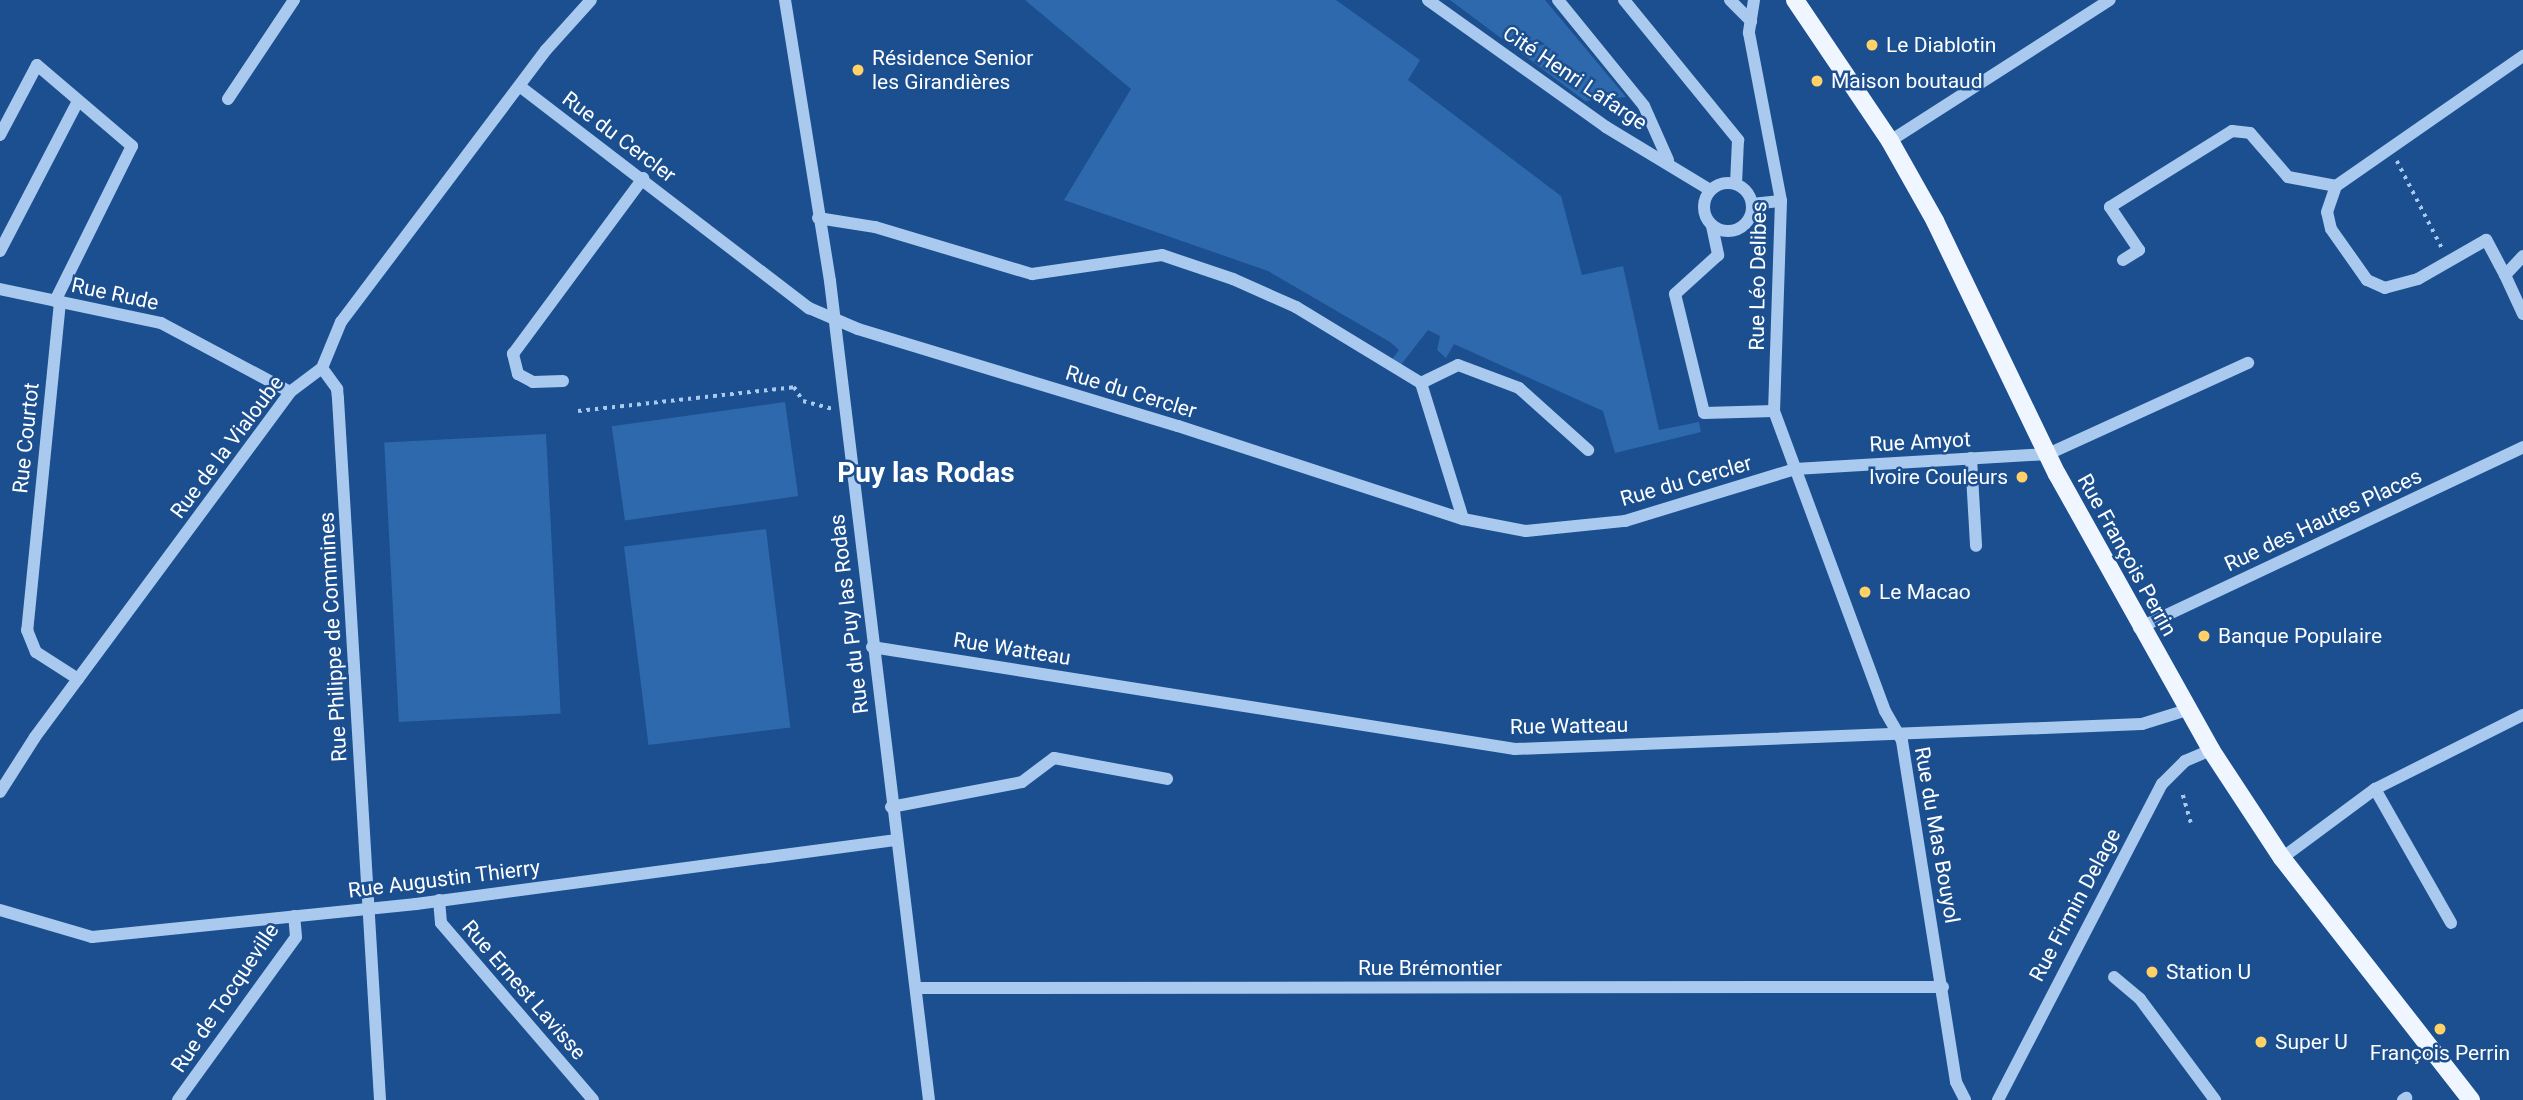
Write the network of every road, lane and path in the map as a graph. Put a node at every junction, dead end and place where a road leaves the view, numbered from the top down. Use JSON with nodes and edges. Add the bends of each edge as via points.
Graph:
{"nodes":[{"id":1,"x":295,"y":0,"type":"edge"},
{"id":2,"x":591,"y":0,"type":"edge"},
{"id":3,"x":785,"y":0,"type":"edge"},
{"id":4,"x":1428,"y":0,"type":"edge"},
{"id":5,"x":1558,"y":0,"type":"edge"},
{"id":6,"x":1624,"y":0,"type":"edge"},
{"id":7,"x":1730,"y":0,"type":"edge"},
{"id":8,"x":1754,"y":0,"type":"edge"},
{"id":9,"x":1795,"y":0,"type":"edge"},
{"id":10,"x":2110,"y":0,"type":"edge"},
{"id":11,"x":1751,"y":21,"type":"junction"},
{"id":12,"x":2523,"y":56,"type":"edge"},
{"id":13,"x":522,"y":88,"type":"junction"},
{"id":14,"x":228,"y":99,"type":"dead end"},
{"id":15,"x":78,"y":101,"type":"junction"},
{"id":16,"x":0,"y":135,"type":"edge"},
{"id":17,"x":1890,"y":141,"type":"junction"},
{"id":18,"x":2391,"y":148,"type":"junction"},
{"id":19,"x":1668,"y":161,"type":"junction"},
{"id":20,"x":643,"y":178,"type":"junction"},
{"id":21,"x":1736,"y":184,"type":"junction"},
{"id":22,"x":2336,"y":186,"type":"junction"},
{"id":23,"x":1710,"y":190,"type":"junction"},
{"id":24,"x":1781,"y":201,"type":"junction"},
{"id":25,"x":1752,"y":205,"type":"junction"},
{"id":26,"x":818,"y":218,"type":"junction"},
{"id":27,"x":1712,"y":226,"type":"junction"},
{"id":28,"x":0,"y":251,"type":"edge"},
{"id":29,"x":2523,"y":256,"type":"edge"},
{"id":30,"x":2123,"y":260,"type":"dead end"},
{"id":31,"x":2449,"y":262,"type":"junction"},
{"id":32,"x":2505,"y":275,"type":"junction"},
{"id":33,"x":0,"y":289,"type":"edge"},
{"id":34,"x":57,"y":301,"type":"junction"},
{"id":35,"x":2523,"y":314,"type":"edge"},
{"id":36,"x":835,"y":319,"type":"junction"},
{"id":37,"x":2248,"y":363,"type":"dead end"},
{"id":38,"x":323,"y":368,"type":"junction"},
{"id":39,"x":564,"y":381,"type":"dead end"},
{"id":40,"x":1421,"y":383,"type":"junction"},
{"id":41,"x":290,"y":392,"type":"junction"},
{"id":42,"x":845,"y":410,"type":"junction"},
{"id":43,"x":578,"y":411,"type":"dead end"},
{"id":44,"x":1774,"y":411,"type":"junction"},
{"id":45,"x":2523,"y":447,"type":"edge"},
{"id":46,"x":1588,"y":450,"type":"dead end"},
{"id":47,"x":2048,"y":454,"type":"junction"},
{"id":48,"x":1971,"y":458,"type":"junction"},
{"id":49,"x":1795,"y":469,"type":"junction"},
{"id":50,"x":1463,"y":519,"type":"junction"},
{"id":51,"x":1976,"y":546,"type":"dead end"},
{"id":52,"x":2139,"y":628,"type":"junction"},
{"id":53,"x":872,"y":647,"type":"junction"},
{"id":54,"x":78,"y":679,"type":"junction"},
{"id":55,"x":2187,"y":710,"type":"junction"},
{"id":56,"x":2523,"y":715,"type":"edge"},
{"id":57,"x":1895,"y":732,"type":"junction"},
{"id":58,"x":2211,"y":750,"type":"junction"},
{"id":59,"x":1167,"y":779,"type":"dead end"},
{"id":60,"x":2375,"y":789,"type":"junction"},
{"id":61,"x":0,"y":792,"type":"edge"},
{"id":62,"x":2183,"y":795,"type":"dead end"},
{"id":63,"x":891,"y":807,"type":"junction"},
{"id":64,"x":2191,"y":823,"type":"dead end"},
{"id":65,"x":895,"y":840,"type":"junction"},
{"id":66,"x":2282,"y":858,"type":"junction"},
{"id":67,"x":439,"y":900,"type":"junction"},
{"id":68,"x":369,"y":908,"type":"junction"},
{"id":69,"x":0,"y":910,"type":"edge"},
{"id":70,"x":294,"y":916,"type":"junction"},
{"id":71,"x":2451,"y":923,"type":"dead end"},
{"id":72,"x":2114,"y":977,"type":"dead end"},
{"id":73,"x":1943,"y":987,"type":"junction"},
{"id":74,"x":916,"y":988,"type":"junction"},
{"id":75,"x":178,"y":1100,"type":"edge"},
{"id":76,"x":380,"y":1100,"type":"edge"},
{"id":77,"x":593,"y":1100,"type":"edge"},
{"id":78,"x":929,"y":1100,"type":"edge"},
{"id":79,"x":1965,"y":1100,"type":"edge"},
{"id":80,"x":1998,"y":1100,"type":"edge"},
{"id":81,"x":2215,"y":1100,"type":"edge"},
{"id":82,"x":2471,"y":1100,"type":"edge"}],
"edges":[{"from":1,"to":14,"type":"street"},
{"from":2,"to":13,"type":"street","via":[[546,50]]},
{"from":3,"to":26,"type":"street","name":"Rue du Puy las Rodas"},
{"from":4,"to":19,"type":"street","name":"Cité Henri Lafarge","via":[[1606,127]]},
{"from":5,"to":19,"type":"street","name":"Cité Henri Lafarge","via":[[1643,106]]},
{"from":6,"to":21,"type":"street","via":[[1738,140]]},
{"from":7,"to":11,"type":"street"},
{"from":8,"to":11,"type":"street","name":"Rue Léo Delibes"},
{"from":9,"to":17,"type":"main road","name":"Rue François Perrin"},
{"from":10,"to":17,"type":"street"},
{"from":11,"to":24,"type":"street","name":"Rue Léo Delibes","via":[[1749,33]]},
{"from":12,"to":18,"type":"street"},
{"from":13,"to":20,"type":"street","name":"Rue du Cercler"},
{"from":13,"to":38,"type":"street","via":[[341,322]]},
{"from":15,"to":16,"type":"street","via":[[37,65]]},
{"from":15,"to":28,"type":"street"},
{"from":15,"to":34,"type":"street","via":[[132,146]]},
{"from":17,"to":47,"type":"main road","name":"Rue François Perrin","via":[[1949,246]]},
{"from":18,"to":22,"type":"street"},
{"from":18,"to":31,"type":"path"},
{"from":19,"to":23,"type":"street","name":"Cité Henri Lafarge"},
{"from":20,"to":36,"type":"street","name":"Rue du Cercler","via":[[809,308]]},
{"from":20,"to":39,"type":"street","via":[[513,354],[518,374],[533,383]]},
{"from":21,"to":23,"type":"street","via":[[1724,183]]},
{"from":21,"to":25,"type":"street","via":[[1746,190]]},
{"from":22,"to":30,"type":"street","via":[[2288,177],[2250,133],[2232,131],[2110,207],[2139,250]]},
{"from":22,"to":31,"type":"street","via":[[2327,212],[2331,229],[2367,280],[2385,288],[2418,279]]},
{"from":23,"to":27,"type":"street","via":[[1703,212]]},
{"from":24,"to":25,"type":"street"},
{"from":24,"to":44,"type":"street","name":"Rue Léo Delibes"},
{"from":25,"to":27,"type":"street","via":[[1748,221],[1735,231]]},
{"from":26,"to":36,"type":"street","name":"Rue du Puy las Rodas"},
{"from":26,"to":40,"type":"street","via":[[875,227],[1032,274],[1162,255],[1296,307]]},
{"from":27,"to":44,"type":"street","via":[[1718,255],[1675,294],[1704,413]]},
{"from":29,"to":32,"type":"street"},
{"from":31,"to":32,"type":"street","via":[[2486,240]]},
{"from":32,"to":35,"type":"street"},
{"from":33,"to":34,"type":"street","name":"Rue Rude"},
{"from":34,"to":41,"type":"street","name":"Rue Rude","via":[[162,323]]},
{"from":34,"to":54,"type":"street","name":"Rue Courtot","via":[[27,630],[36,652]]},
{"from":36,"to":42,"type":"street","name":"Rue du Puy las Rodas"},
{"from":36,"to":50,"type":"street","name":"Rue du Cercler"},
{"from":37,"to":47,"type":"street"},
{"from":38,"to":41,"type":"street","name":"Rue de la Vialoube"},
{"from":38,"to":68,"type":"street","name":"Rue Philippe de Commines","via":[[338,399]]},
{"from":40,"to":46,"type":"street","via":[[1458,365],[1519,388]]},
{"from":40,"to":50,"type":"street"},
{"from":41,"to":54,"type":"street","name":"Rue de la Vialoube"},
{"from":42,"to":43,"type":"path","via":[[803,401],[794,387]]},
{"from":42,"to":53,"type":"street","name":"Rue du Puy las Rodas"},
{"from":44,"to":49,"type":"street","name":"Rue Léo Delibes"},
{"from":45,"to":52,"type":"street","name":"Rue des Hautes Places"},
{"from":47,"to":48,"type":"street","name":"Rue Amyot"},
{"from":47,"to":52,"type":"main road","name":"Rue François Perrin"},
{"from":48,"to":49,"type":"street","name":"Rue Amyot"},
{"from":48,"to":51,"type":"street"},
{"from":49,"to":50,"type":"street","name":"Rue du Cercler","via":[[1625,521],[1526,531]]},
{"from":49,"to":57,"type":"street","name":"Rue du Mas Bouyol"},
{"from":52,"to":55,"type":"main road","name":"Rue François Perrin"},
{"from":53,"to":57,"type":"street","name":"Rue Watteau","via":[[1515,749]]},
{"from":53,"to":63,"type":"street","name":"Rue du Puy las Rodas"},
{"from":54,"to":61,"type":"street","name":"Rue de la Vialoube"},
{"from":55,"to":57,"type":"street","name":"Rue Watteau","via":[[2141,724]]},
{"from":55,"to":58,"type":"main road","name":"Rue François Perrin"},
{"from":56,"to":60,"type":"street"},
{"from":57,"to":73,"type":"street","name":"Rue du Mas Bouyol","via":[[1902,741]]},
{"from":58,"to":66,"type":"main road","name":"Rue François Perrin"},
{"from":58,"to":80,"type":"street","name":"Rue Firmin Delage","via":[[2186,761],[2162,784]]},
{"from":59,"to":63,"type":"street","via":[[1054,758],[1022,782]]},
{"from":60,"to":66,"type":"street"},
{"from":60,"to":71,"type":"street"},
{"from":62,"to":64,"type":"path"},
{"from":63,"to":65,"type":"street","name":"Rue du Puy las Rodas"},
{"from":65,"to":67,"type":"street","name":"Rue Augustin Thierry"},
{"from":65,"to":74,"type":"street","name":"Rue du Puy las Rodas"},
{"from":66,"to":82,"type":"main road","name":"Rue François Perrin"},
{"from":67,"to":68,"type":"street","name":"Rue Augustin Thierry"},
{"from":67,"to":77,"type":"street","name":"Rue Ernest Lavisse","via":[[442,923]]},
{"from":68,"to":70,"type":"street","name":"Rue Augustin Thierry"},
{"from":68,"to":76,"type":"street","name":"Rue Philippe de Commines"},
{"from":69,"to":70,"type":"street","name":"Rue Augustin Thierry","via":[[92,937]]},
{"from":70,"to":75,"type":"street","name":"Rue de Tocqueville","via":[[296,937]]},
{"from":72,"to":81,"type":"street","via":[[2140,999]]},
{"from":73,"to":74,"type":"street","name":"Rue Brémontier"},
{"from":73,"to":79,"type":"street","name":"Rue du Mas Bouyol","via":[[1956,1082]]},
{"from":74,"to":78,"type":"street","name":"Rue du Puy las Rodas"}]}
